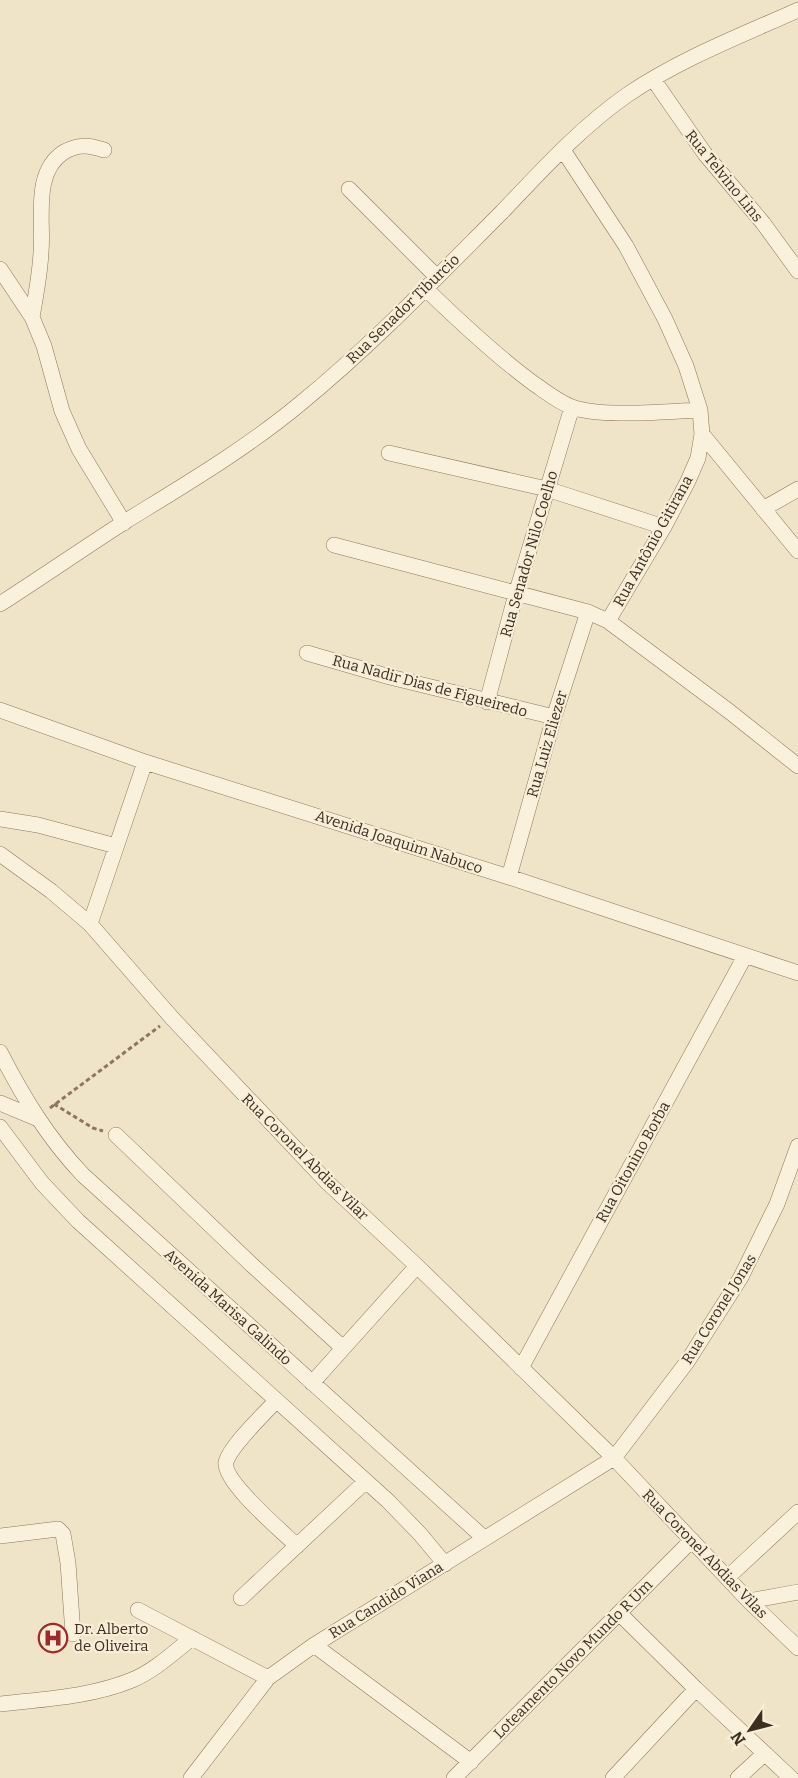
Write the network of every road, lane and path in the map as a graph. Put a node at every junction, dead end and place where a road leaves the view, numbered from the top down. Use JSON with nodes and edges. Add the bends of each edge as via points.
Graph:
{"nodes":[{"id":1,"x":798,"y":10,"type":"edge"},
{"id":2,"x":653,"y":79,"type":"junction"},
{"id":3,"x":104,"y":150,"type":"dead end"},
{"id":4,"x":563,"y":150,"type":"junction"},
{"id":5,"x":349,"y":189,"type":"dead end"},
{"id":6,"x":0,"y":269,"type":"edge"},
{"id":7,"x":798,"y":271,"type":"edge"},
{"id":8,"x":437,"y":277,"type":"junction"},
{"id":9,"x":426,"y":289,"type":"junction"},
{"id":10,"x":32,"y":317,"type":"junction"},
{"id":11,"x":572,"y":408,"type":"junction"},
{"id":12,"x":700,"y":410,"type":"junction"},
{"id":13,"x":702,"y":434,"type":"junction"},
{"id":14,"x":389,"y":453,"type":"dead end"},
{"id":15,"x":547,"y":489,"type":"junction"},
{"id":16,"x":798,"y":489,"type":"edge"},
{"id":17,"x":763,"y":509,"type":"junction"},
{"id":18,"x":124,"y":523,"type":"junction"},
{"id":19,"x":664,"y":526,"type":"junction"},
{"id":20,"x":334,"y":545,"type":"dead end"},
{"id":21,"x":798,"y":550,"type":"edge"},
{"id":22,"x":516,"y":594,"type":"junction"},
{"id":23,"x":0,"y":604,"type":"edge"},
{"id":24,"x":588,"y":612,"type":"junction"},
{"id":25,"x":608,"y":621,"type":"junction"},
{"id":26,"x":307,"y":653,"type":"dead end"},
{"id":27,"x":488,"y":702,"type":"junction"},
{"id":28,"x":0,"y":710,"type":"edge"},
{"id":29,"x":554,"y":717,"type":"junction"},
{"id":30,"x":145,"y":762,"type":"junction"},
{"id":31,"x":798,"y":766,"type":"edge"},
{"id":32,"x":0,"y":819,"type":"edge"},
{"id":33,"x":116,"y":846,"type":"junction"},
{"id":34,"x":0,"y":854,"type":"edge"},
{"id":35,"x":509,"y":878,"type":"junction"},
{"id":36,"x":90,"y":924,"type":"junction"},
{"id":37,"x":745,"y":956,"type":"junction"},
{"id":38,"x":798,"y":973,"type":"edge"},
{"id":39,"x":172,"y":1018,"type":"junction"},
{"id":40,"x":0,"y":1052,"type":"edge"},
{"id":41,"x":0,"y":1103,"type":"edge"},
{"id":42,"x":54,"y":1104,"type":"junction"},
{"id":43,"x":36,"y":1118,"type":"junction"},
{"id":44,"x":0,"y":1127,"type":"edge"},
{"id":45,"x":116,"y":1136,"type":"joint"},
{"id":46,"x":798,"y":1146,"type":"edge"},
{"id":47,"x":417,"y":1266,"type":"junction"},
{"id":48,"x":343,"y":1348,"type":"junction"},
{"id":49,"x":521,"y":1368,"type":"junction"},
{"id":50,"x":312,"y":1383,"type":"junction"},
{"id":51,"x":276,"y":1401,"type":"junction"},
{"id":52,"x":614,"y":1458,"type":"junction"},
{"id":53,"x":365,"y":1482,"type":"junction"},
{"id":54,"x":798,"y":1512,"type":"edge"},
{"id":55,"x":0,"y":1536,"type":"edge"},
{"id":56,"x":484,"y":1538,"type":"junction"},
{"id":57,"x":692,"y":1540,"type":"junction"},
{"id":58,"x":297,"y":1546,"type":"junction"},
{"id":59,"x":445,"y":1564,"type":"junction"},
{"id":60,"x":728,"y":1578,"type":"junction"},
{"id":61,"x":798,"y":1592,"type":"edge"},
{"id":62,"x":241,"y":1598,"type":"dead end"},
{"id":63,"x":749,"y":1601,"type":"junction"},
{"id":64,"x":138,"y":1610,"type":"dead end"},
{"id":65,"x":619,"y":1612,"type":"junction"},
{"id":66,"x":73,"y":1634,"type":"dead end"},
{"id":67,"x":192,"y":1638,"type":"junction"},
{"id":68,"x":314,"y":1645,"type":"junction"},
{"id":69,"x":798,"y":1648,"type":"edge"},
{"id":70,"x":268,"y":1678,"type":"junction"},
{"id":71,"x":696,"y":1689,"type":"junction"},
{"id":72,"x":0,"y":1704,"type":"edge"},
{"id":73,"x":764,"y":1754,"type":"junction"},
{"id":74,"x":471,"y":1762,"type":"junction"},
{"id":75,"x":191,"y":1778,"type":"edge"},
{"id":76,"x":454,"y":1778,"type":"edge"},
{"id":77,"x":613,"y":1778,"type":"edge"},
{"id":78,"x":738,"y":1778,"type":"edge"},
{"id":79,"x":791,"y":1778,"type":"edge"}],
"edges":[{"from":1,"to":2,"type":"street","name":"Rua Senador Tiburcio"},
{"from":2,"to":4,"type":"street","name":"Rua Senador Tiburcio","via":[[599,117]]},
{"from":2,"to":7,"type":"street","name":"Rua Telvino Lins","via":[[705,154]]},
{"from":3,"to":10,"type":"street","via":[[87,145],[74,147],[52,163],[43,180],[41,253]]},
{"from":4,"to":8,"type":"street","name":"Rua Senador Tiburcio"},
{"from":4,"to":12,"type":"street","name":"Rua Antônio Gitirana","via":[[626,246],[665,319],[687,366]]},
{"from":5,"to":8,"type":"street"},
{"from":6,"to":10,"type":"street"},
{"from":8,"to":9,"type":"street","name":"Rua Senador Tiburcio"},
{"from":9,"to":11,"type":"street","via":[[507,362]]},
{"from":9,"to":18,"type":"street","name":"Rua Senador Tiburcio","via":[[299,405],[210,469]]},
{"from":10,"to":18,"type":"street","via":[[62,411],[79,449]]},
{"from":11,"to":12,"type":"street","via":[[596,412]]},
{"from":11,"to":15,"type":"street","name":"Rua Senador Nilo Coelho"},
{"from":12,"to":13,"type":"street","name":"Rua Antônio Gitirana"},
{"from":13,"to":17,"type":"street"},
{"from":13,"to":19,"type":"street","name":"Rua Antônio Gitirana","via":[[694,465]]},
{"from":14,"to":15,"type":"street"},
{"from":15,"to":19,"type":"street"},
{"from":15,"to":22,"type":"street","name":"Rua Senador Nilo Coelho"},
{"from":16,"to":17,"type":"street"},
{"from":17,"to":21,"type":"street"},
{"from":18,"to":23,"type":"street","name":"Rua Senador Tiburcio"},
{"from":19,"to":25,"type":"street","name":"Rua Antônio Gitirana"},
{"from":20,"to":22,"type":"street"},
{"from":22,"to":24,"type":"street"},
{"from":22,"to":27,"type":"street","name":"Rua Senador Nilo Coelho"},
{"from":24,"to":25,"type":"street"},
{"from":24,"to":29,"type":"street","name":"Rua Luiz Eliezer"},
{"from":25,"to":31,"type":"street","name":"Rua Antônio Gitirana"},
{"from":26,"to":27,"type":"street","name":"Rua Nadir Dias de Figueiredo"},
{"from":27,"to":29,"type":"street","name":"Rua Nadir Dias de Figueiredo"},
{"from":28,"to":30,"type":"street","name":"Avenida Joaquim Nabuco"},
{"from":29,"to":35,"type":"street","name":"Rua Luiz Eliezer"},
{"from":30,"to":33,"type":"street"},
{"from":30,"to":35,"type":"street","name":"Avenida Joaquim Nabuco"},
{"from":32,"to":33,"type":"street"},
{"from":33,"to":36,"type":"street"},
{"from":34,"to":36,"type":"street","name":"Rua Coronel Abdias Vilar"},
{"from":35,"to":37,"type":"street","name":"Avenida Joaquim Nabuco"},
{"from":36,"to":39,"type":"street","name":"Rua Coronel Abdias Vilar"},
{"from":37,"to":38,"type":"street","name":"Avenida Joaquim Nabuco"},
{"from":37,"to":49,"type":"street","name":"Rua Oitonino Borba"},
{"from":39,"to":42,"type":"path"},
{"from":39,"to":47,"type":"street","name":"Rua Coronel Abdias Vilar","via":[[327,1182]]},
{"from":40,"to":43,"type":"street","name":"Avenida Marisa Galindo"},
{"from":41,"to":43,"type":"street"},
{"from":42,"to":43,"type":"path"},
{"from":42,"to":45,"type":"path","via":[[93,1128]]},
{"from":43,"to":50,"type":"street","name":"Avenida Marisa Galindo","via":[[94,1186]]},
{"from":44,"to":51,"type":"street","via":[[42,1184],[78,1221]]},
{"from":45,"to":48,"type":"street"},
{"from":46,"to":52,"type":"street","name":"Rua Coronel Jonas","via":[[777,1204],[741,1277],[687,1362]]},
{"from":47,"to":48,"type":"street"},
{"from":47,"to":49,"type":"street","name":"Rua Coronel Abdias Vilar"},
{"from":48,"to":50,"type":"street"},
{"from":49,"to":52,"type":"street","name":"Rua Coronel Abdias Vilar"},
{"from":50,"to":56,"type":"street","name":"Avenida Marisa Galindo"},
{"from":51,"to":53,"type":"street"},
{"from":51,"to":58,"type":"street","via":[[234,1449],[226,1463],[227,1473],[235,1486]]},
{"from":52,"to":56,"type":"street","name":"Rua Candido Viana"},
{"from":52,"to":57,"type":"street","name":"Rua Coronel Abdias Vilas"},
{"from":53,"to":58,"type":"street"},
{"from":53,"to":59,"type":"street","via":[[405,1518]]},
{"from":54,"to":60,"type":"street"},
{"from":55,"to":66,"type":"street","via":[[58,1529],[63,1534]]},
{"from":56,"to":59,"type":"street","name":"Rua Candido Viana"},
{"from":57,"to":60,"type":"street","name":"Rua Coronel Abdias Vilas"},
{"from":57,"to":65,"type":"street","name":"Loteamento Novo Mundo R Um"},
{"from":58,"to":62,"type":"street"},
{"from":59,"to":68,"type":"street","name":"Rua Candido Viana"},
{"from":60,"to":63,"type":"street","name":"Rua Coronel Abdias Vilas"},
{"from":61,"to":63,"type":"street"},
{"from":63,"to":69,"type":"street","name":"Rua Coronel Abdias Vilas"},
{"from":64,"to":67,"type":"street"},
{"from":65,"to":71,"type":"street"},
{"from":65,"to":74,"type":"street","name":"Loteamento Novo Mundo R Um"},
{"from":67,"to":70,"type":"street"},
{"from":67,"to":72,"type":"street","via":[[152,1670],[131,1680],[94,1691]]},
{"from":68,"to":70,"type":"street","name":"Rua Candido Viana"},
{"from":68,"to":74,"type":"street"},
{"from":70,"to":75,"type":"street","name":"Rua Candido Viana"},
{"from":71,"to":73,"type":"street"},
{"from":71,"to":77,"type":"street"},
{"from":73,"to":78,"type":"street"},
{"from":73,"to":79,"type":"street"},
{"from":74,"to":76,"type":"street","name":"Loteamento Novo Mundo R Um"}]}
